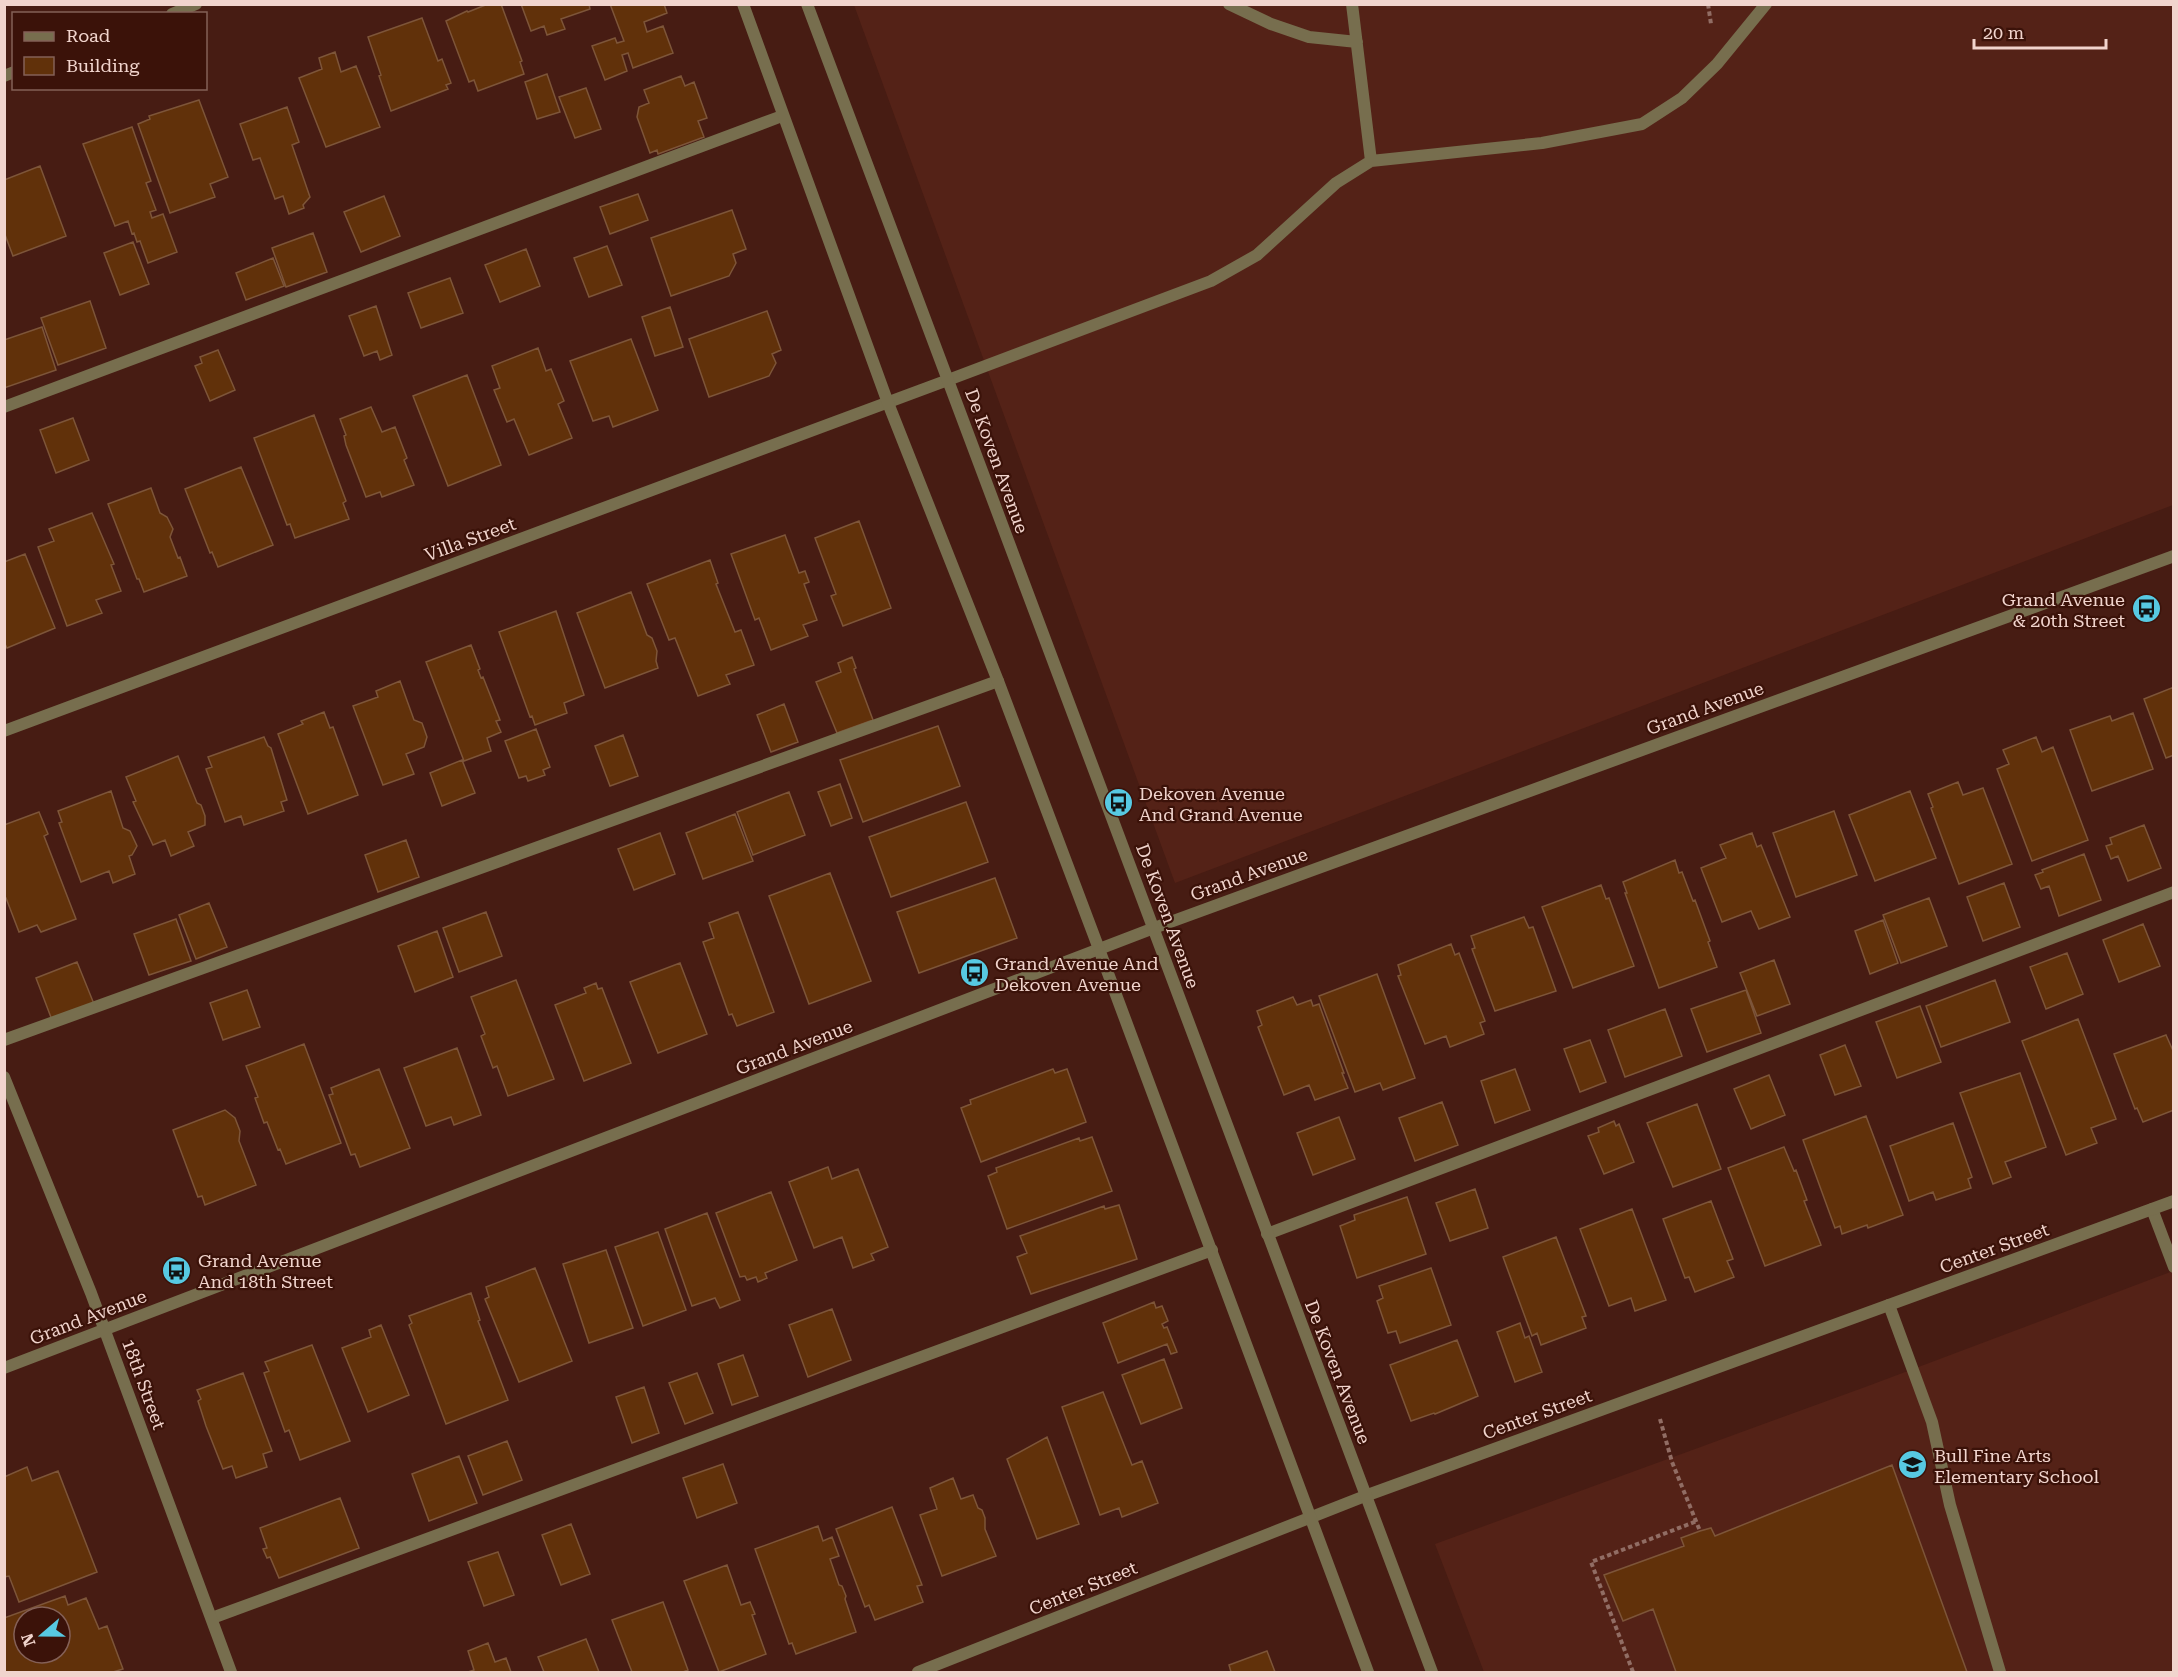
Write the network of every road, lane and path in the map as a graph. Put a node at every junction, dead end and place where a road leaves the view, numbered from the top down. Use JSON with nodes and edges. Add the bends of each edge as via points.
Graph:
{"nodes":[{"id":1,"x":196,"y":4,"type":"edge"},
{"id":2,"x":743,"y":4,"type":"edge"},
{"id":3,"x":807,"y":4,"type":"edge"},
{"id":4,"x":1229,"y":4,"type":"edge"},
{"id":5,"x":1352,"y":4,"type":"edge"},
{"id":6,"x":1766,"y":4,"type":"edge"},
{"id":7,"x":176,"y":12,"type":"edge"},
{"id":8,"x":1357,"y":42,"type":"junction"},
{"id":9,"x":782,"y":116,"type":"junction"},
{"id":10,"x":1371,"y":161,"type":"junction"},
{"id":11,"x":948,"y":380,"type":"junction"},
{"id":12,"x":888,"y":403,"type":"junction"},
{"id":13,"x":4,"y":407,"type":"edge"},
{"id":14,"x":2174,"y":556,"type":"edge"},
{"id":15,"x":998,"y":681,"type":"junction"},
{"id":16,"x":4,"y":731,"type":"edge"},
{"id":17,"x":2174,"y":892,"type":"edge"},
{"id":18,"x":1154,"y":928,"type":"junction"},
{"id":19,"x":1099,"y":949,"type":"junction"},
{"id":20,"x":4,"y":1040,"type":"edge"},
{"id":21,"x":4,"y":1077,"type":"edge"},
{"id":22,"x":2174,"y":1201,"type":"edge"},
{"id":23,"x":2152,"y":1209,"type":"junction"},
{"id":24,"x":1267,"y":1234,"type":"junction"},
{"id":25,"x":1212,"y":1250,"type":"junction"},
{"id":26,"x":2174,"y":1267,"type":"edge"},
{"id":27,"x":1889,"y":1305,"type":"junction"},
{"id":28,"x":105,"y":1330,"type":"junction"},
{"id":29,"x":4,"y":1368,"type":"edge"},
{"id":30,"x":1652,"y":1391,"type":"junction"},
{"id":31,"x":1365,"y":1496,"type":"junction"},
{"id":32,"x":1310,"y":1517,"type":"junction"},
{"id":33,"x":1697,"y":1521,"type":"junction"},
{"id":34,"x":1700,"y":1531,"type":"dead end"},
{"id":35,"x":212,"y":1618,"type":"junction"},
{"id":36,"x":231,"y":1672,"type":"edge"},
{"id":37,"x":918,"y":1672,"type":"edge"},
{"id":38,"x":1368,"y":1672,"type":"edge"},
{"id":39,"x":1432,"y":1672,"type":"edge"},
{"id":40,"x":1633,"y":1672,"type":"edge"},
{"id":41,"x":2000,"y":1672,"type":"edge"}],
"edges":[{"from":1,"to":7,"type":"street"},
{"from":2,"to":9,"type":"street"},
{"from":3,"to":11,"type":"street","name":"De Koven Avenue"},
{"from":4,"to":8,"type":"street","via":[[1309,37]]},
{"from":5,"to":8,"type":"street"},
{"from":6,"to":10,"type":"street","via":[[1717,64],[1682,98],[1642,124],[1542,144]]},
{"from":8,"to":10,"type":"street"},
{"from":9,"to":12,"type":"street"},
{"from":9,"to":13,"type":"street"},
{"from":10,"to":11,"type":"street","name":"Villa Street","via":[[1336,183],[1257,255],[1211,281]]},
{"from":11,"to":12,"type":"street","name":"Villa Street"},
{"from":11,"to":18,"type":"street","name":"De Koven Avenue"},
{"from":12,"to":15,"type":"street"},
{"from":12,"to":16,"type":"street","name":"Villa Street"},
{"from":14,"to":18,"type":"street","name":"Grand Avenue"},
{"from":15,"to":19,"type":"street"},
{"from":15,"to":20,"type":"street"},
{"from":17,"to":24,"type":"street"},
{"from":18,"to":19,"type":"street","name":"Grand Avenue"},
{"from":18,"to":24,"type":"street","name":"De Koven Avenue"},
{"from":19,"to":25,"type":"street"},
{"from":19,"to":28,"type":"street","name":"Grand Avenue"},
{"from":21,"to":28,"type":"street","name":"18th Street"},
{"from":22,"to":23,"type":"street","name":"Center Street"},
{"from":23,"to":26,"type":"street"},
{"from":23,"to":27,"type":"street","name":"Center Street"},
{"from":24,"to":31,"type":"street","name":"De Koven Avenue"},
{"from":25,"to":32,"type":"street"},
{"from":25,"to":35,"type":"street"},
{"from":27,"to":30,"type":"street","name":"Center Street"},
{"from":27,"to":41,"type":"street","via":[[1932,1422],[1950,1505]]},
{"from":28,"to":29,"type":"street","name":"Grand Avenue"},
{"from":28,"to":35,"type":"street","name":"18th Street"},
{"from":30,"to":31,"type":"street","name":"Center Street"},
{"from":30,"to":33,"type":"path","via":[[1672,1462]]},
{"from":31,"to":32,"type":"street","name":"Center Street"},
{"from":31,"to":39,"type":"street","name":"De Koven Avenue"},
{"from":32,"to":37,"type":"street","name":"Center Street"},
{"from":32,"to":38,"type":"street"},
{"from":33,"to":34,"type":"path"},
{"from":33,"to":40,"type":"path","via":[[1591,1562]]},
{"from":35,"to":36,"type":"street","name":"18th Street"}]}
